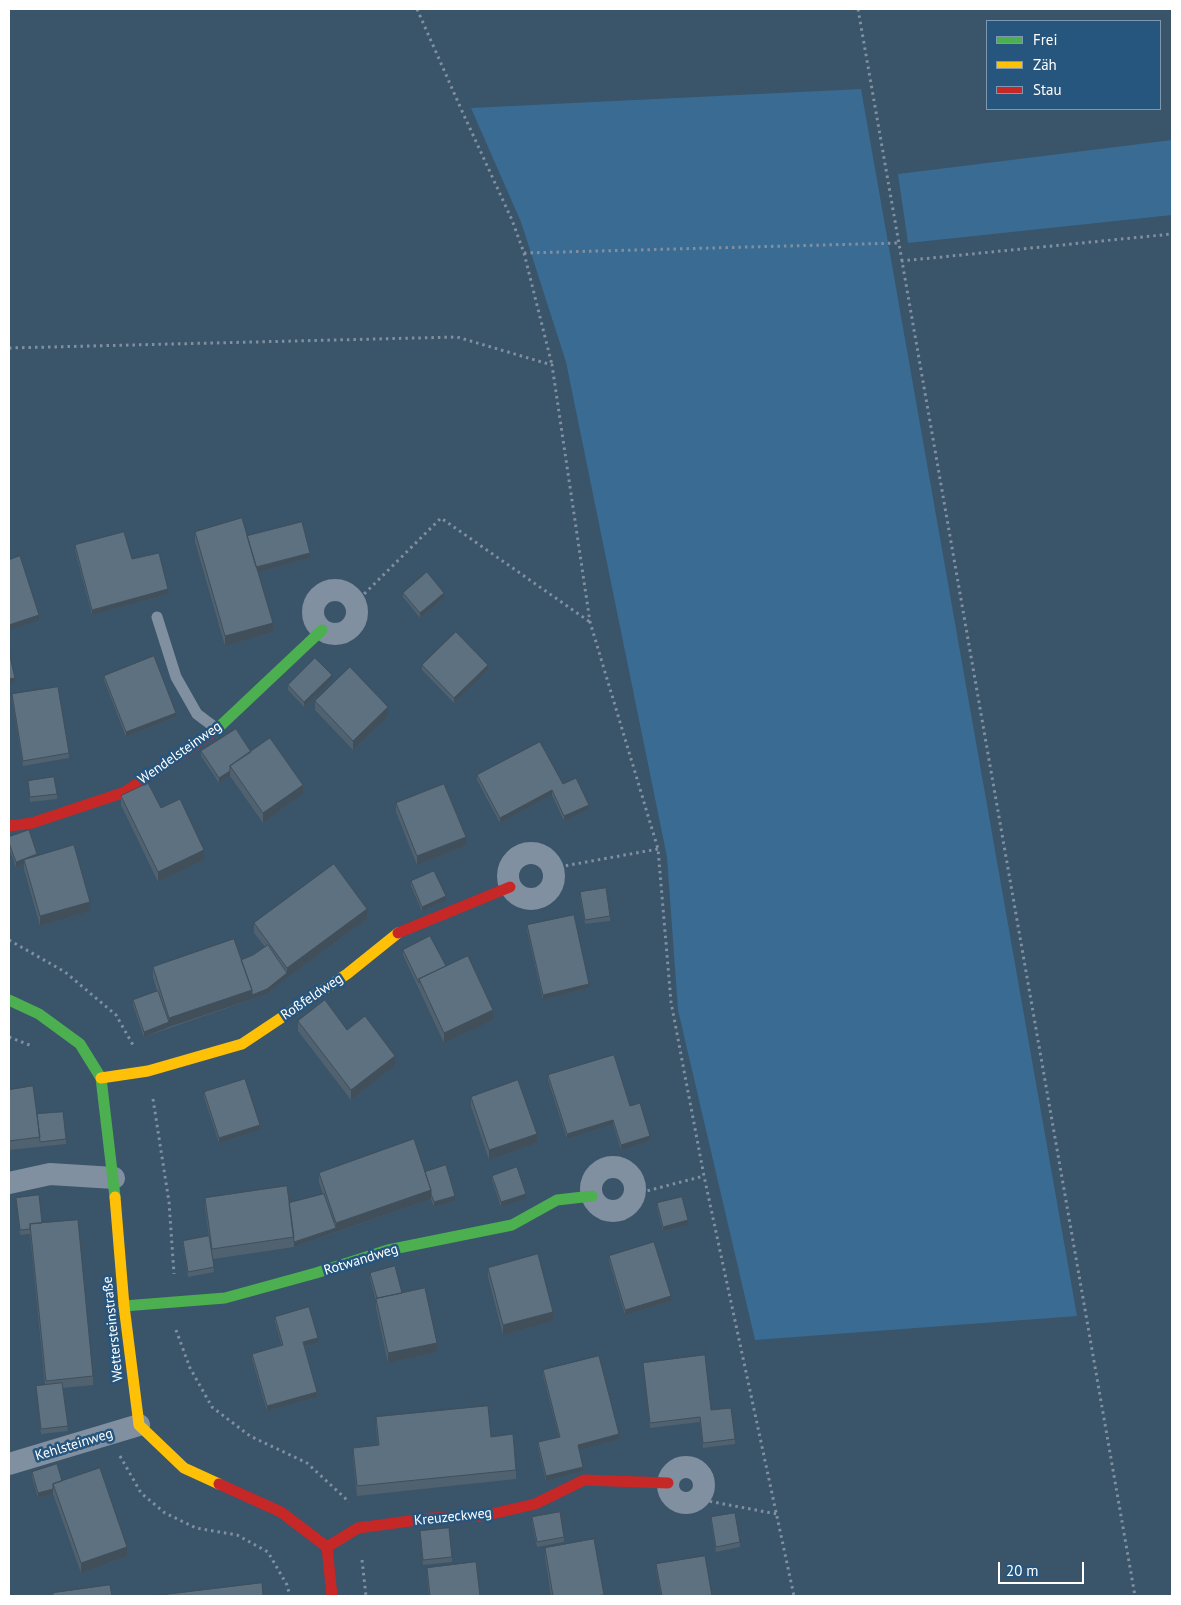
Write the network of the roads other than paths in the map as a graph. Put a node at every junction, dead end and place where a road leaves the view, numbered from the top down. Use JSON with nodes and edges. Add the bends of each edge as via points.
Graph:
{"nodes":[{"id":1,"x":157,"y":617,"type":"dead end"},
{"id":2,"x":322,"y":630,"type":"junction"},
{"id":3,"x":217,"y":729,"type":"junction"},
{"id":4,"x":9,"y":826,"type":"edge"},
{"id":5,"x":510,"y":887,"type":"junction"},
{"id":6,"x":9,"y":1000,"type":"edge"},
{"id":7,"x":101,"y":1078,"type":"junction"},
{"id":8,"x":114,"y":1178,"type":"junction"},
{"id":9,"x":9,"y":1183,"type":"edge"},
{"id":10,"x":592,"y":1196,"type":"junction"},
{"id":11,"x":124,"y":1306,"type":"junction"},
{"id":12,"x":139,"y":1425,"type":"junction"},
{"id":13,"x":9,"y":1464,"type":"edge"},
{"id":14,"x":668,"y":1483,"type":"joint"},
{"id":15,"x":697,"y":1499,"type":"road end"},
{"id":16,"x":327,"y":1547,"type":"junction"},
{"id":17,"x":332,"y":1596,"type":"edge"}],
"edges":[{"from":1,"to":3,"type":"lane","via":[[176,677],[197,714]]},
{"from":2,"to":2,"type":"street","via":[[313,614],[317,600],[328,591],[336,590],[350,596],[357,608],[355,622],[345,632],[337,634]]},
{"from":2,"to":3,"type":"street","name":"Wendelsteinweg"},
{"from":3,"to":4,"type":"street","name":"Wendelsteinweg","via":[[125,792],[32,823]]},
{"from":5,"to":5,"type":"street","via":[[508,871],[513,860],[520,855],[542,855],[553,868],[552,885],[541,897],[526,899]]},
{"from":5,"to":7,"type":"street","name":"Roßfeldweg","via":[[401,931],[346,974],[242,1044],[148,1070]]},
{"from":6,"to":7,"type":"street","name":"Wettersteinstraße","via":[[39,1014],[80,1044]]},
{"from":7,"to":8,"type":"street","name":"Wettersteinstraße"},
{"from":8,"to":9,"type":"street","via":[[50,1174]]},
{"from":8,"to":11,"type":"street","name":"Wettersteinstraße"},
{"from":10,"to":10,"type":"street","via":[[591,1186],[602,1170],[614,1167],[626,1171],[635,1184],[631,1203],[618,1211],[597,1205]]},
{"from":10,"to":11,"type":"street","name":"Rotwandweg","via":[[557,1200],[512,1225],[388,1250],[225,1298]]},
{"from":11,"to":12,"type":"street","name":"Wettersteinstraße"},
{"from":12,"to":13,"type":"street","name":"Kehlsteinweg"},
{"from":12,"to":16,"type":"street","via":[[184,1468],[281,1512]]},
{"from":14,"to":15,"type":"street","name":"Kreuzeckweg","via":[[677,1470],[684,1467],[695,1470],[703,1479],[704,1486]]},
{"from":14,"to":16,"type":"street","name":"Kreuzeckweg","via":[[584,1480],[535,1504],[483,1516],[432,1518],[358,1528]]},
{"from":16,"to":17,"type":"street"}]}
